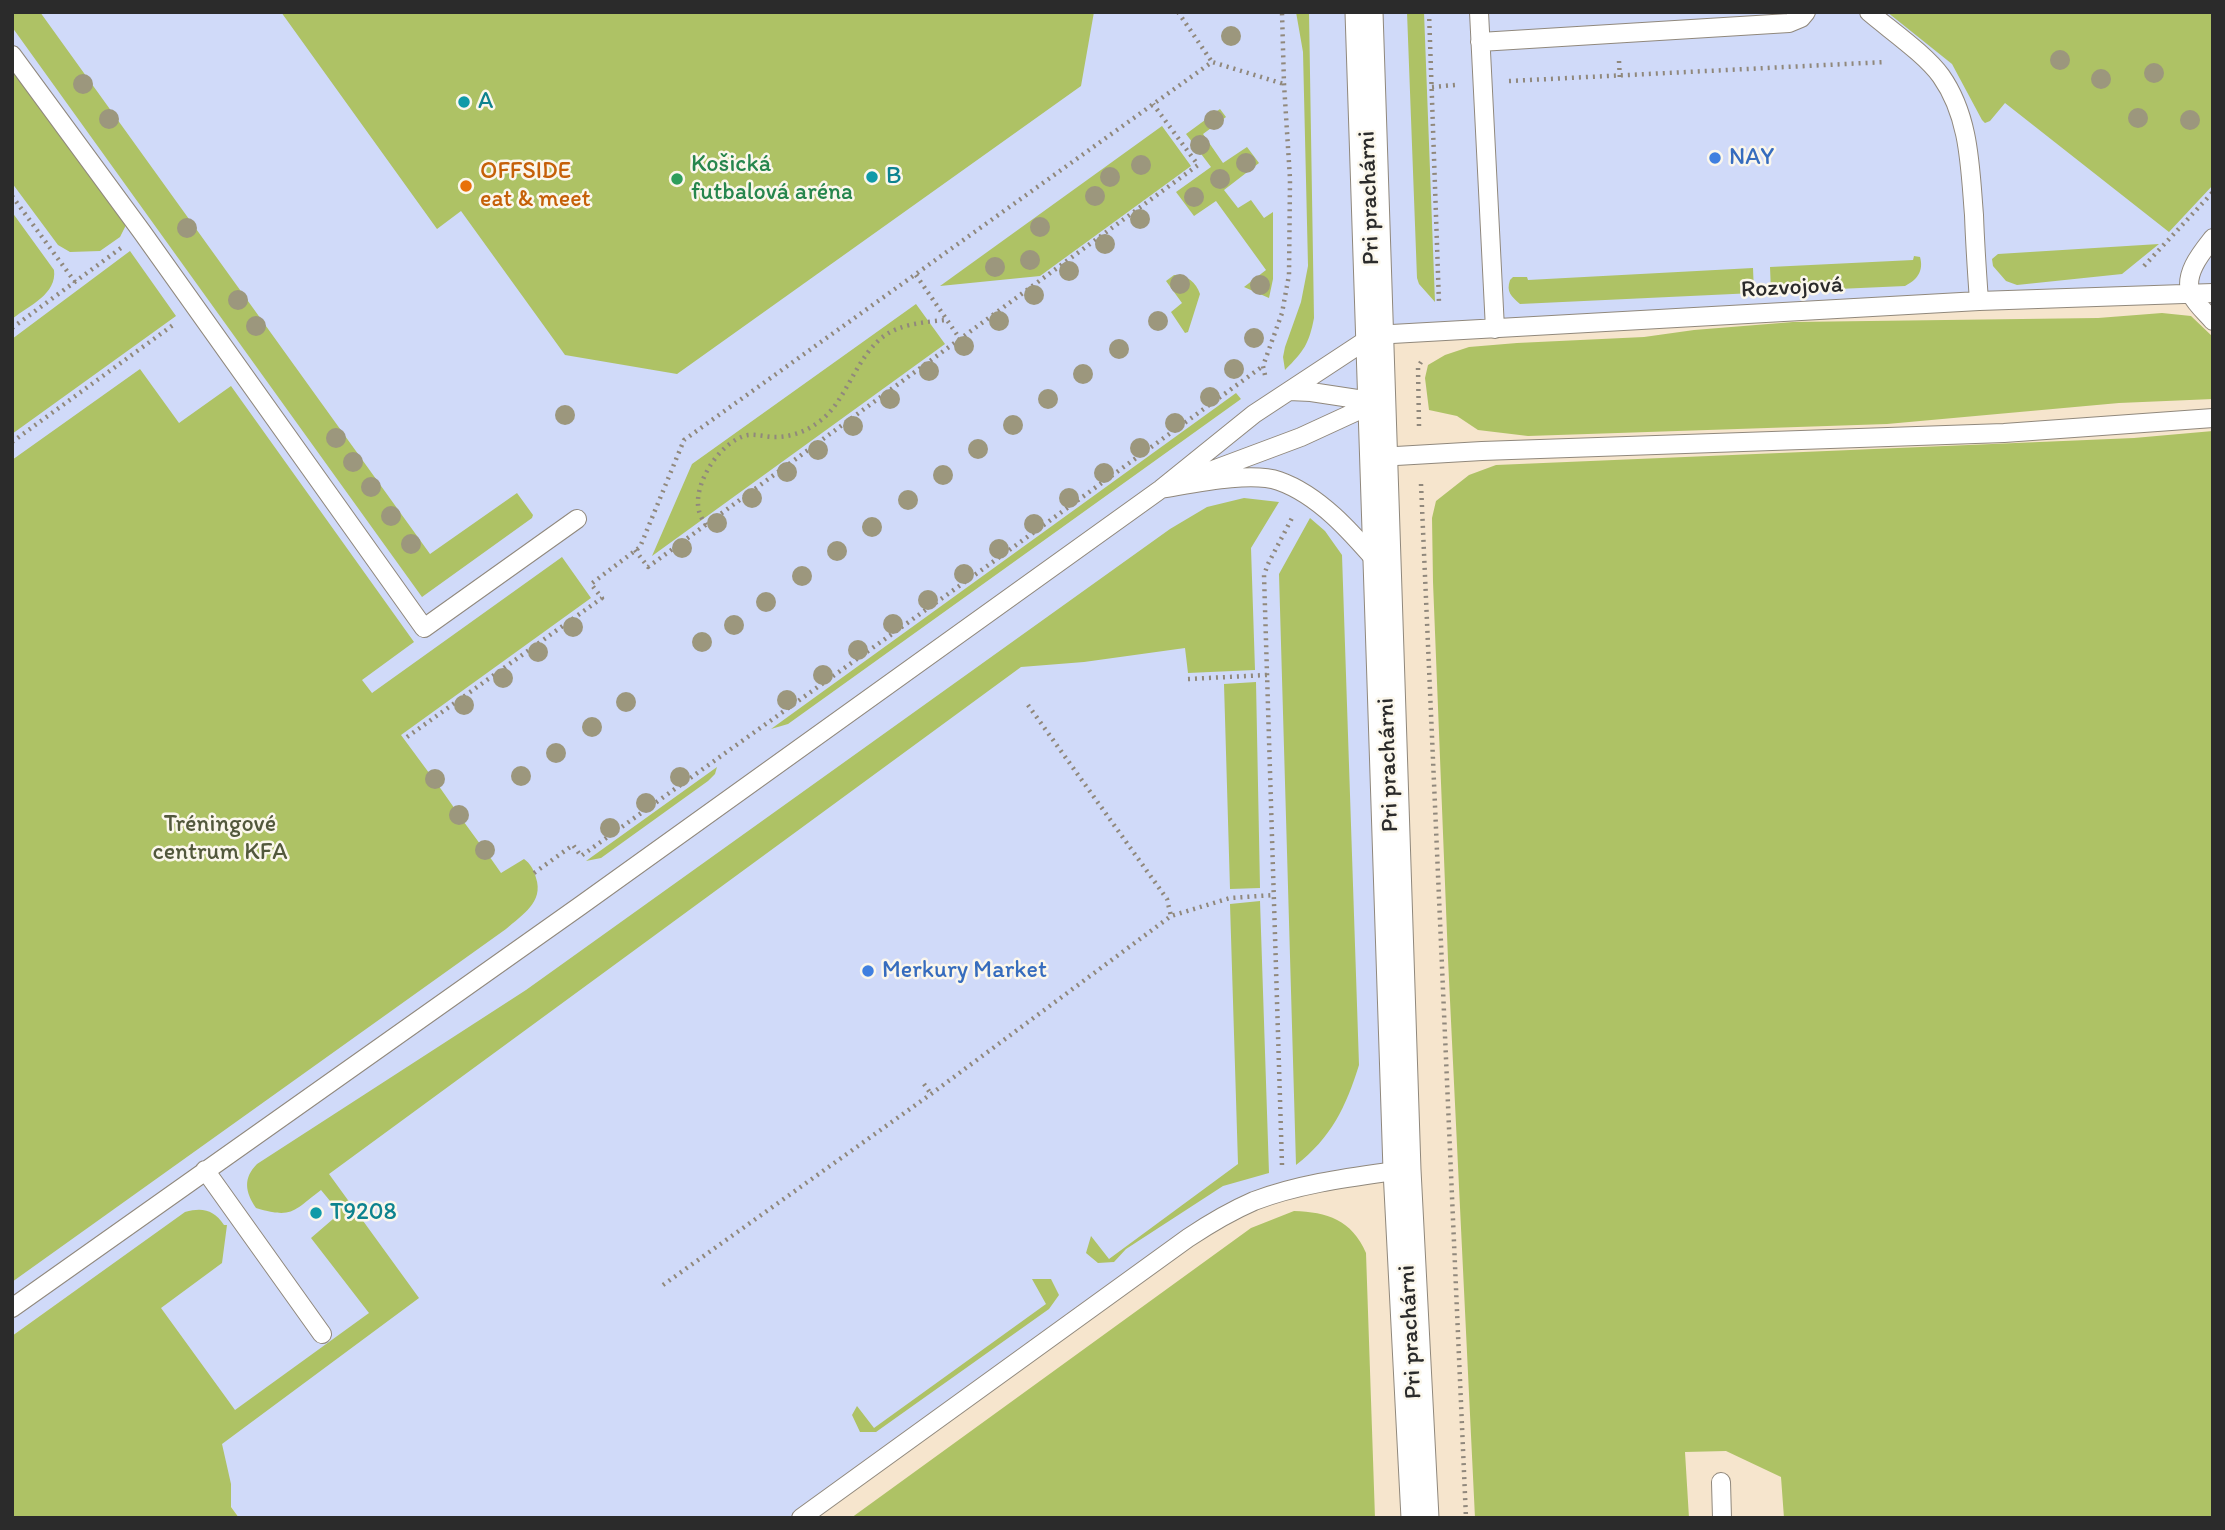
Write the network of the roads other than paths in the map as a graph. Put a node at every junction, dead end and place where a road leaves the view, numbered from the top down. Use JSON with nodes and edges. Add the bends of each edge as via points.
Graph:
{"nodes":[{"id":1,"x":1364,"y":12,"type":"edge"},
{"id":2,"x":1479,"y":12,"type":"edge"},
{"id":3,"x":1806,"y":12,"type":"edge"},
{"id":4,"x":1869,"y":12,"type":"edge"},
{"id":5,"x":1480,"y":41,"type":"junction"},
{"id":6,"x":12,"y":55,"type":"edge"},
{"id":7,"x":2213,"y":238,"type":"edge"},
{"id":8,"x":2191,"y":293,"type":"junction"},
{"id":9,"x":2213,"y":293,"type":"edge"},
{"id":10,"x":1979,"y":301,"type":"junction"},
{"id":11,"x":2213,"y":320,"type":"edge"},
{"id":12,"x":1495,"y":328,"type":"junction"},
{"id":13,"x":1374,"y":335,"type":"junction"},
{"id":14,"x":1283,"y":396,"type":"junction"},
{"id":15,"x":1377,"y":402,"type":"junction"},
{"id":16,"x":2213,"y":418,"type":"edge"},
{"id":17,"x":1379,"y":457,"type":"junction"},
{"id":18,"x":1161,"y":489,"type":"junction"},
{"id":19,"x":577,"y":519,"type":"dead end"},
{"id":20,"x":1382,"y":568,"type":"junction"},
{"id":21,"x":205,"y":1170,"type":"junction"},
{"id":22,"x":1402,"y":1170,"type":"junction"},
{"id":23,"x":12,"y":1308,"type":"edge"},
{"id":24,"x":322,"y":1334,"type":"dead end"},
{"id":25,"x":1721,"y":1482,"type":"dead end"},
{"id":26,"x":801,"y":1518,"type":"edge"},
{"id":27,"x":1420,"y":1518,"type":"edge"},
{"id":28,"x":1723,"y":1518,"type":"edge"}],
"edges":[{"from":1,"to":13,"type":"street","name":"Pri prachárni"},
{"from":2,"to":5,"type":"lane"},
{"from":3,"to":5,"type":"lane","via":[[1789,23]]},
{"from":4,"to":10,"type":"lane","via":[[1939,74],[1964,127]]},
{"from":5,"to":12,"type":"lane"},
{"from":6,"to":19,"type":"lane","via":[[424,628]]},
{"from":7,"to":8,"type":"lane","via":[[2196,261]]},
{"from":8,"to":9,"type":"lane","name":"Rozvojová"},
{"from":8,"to":10,"type":"lane","name":"Rozvojová"},
{"from":8,"to":11,"type":"lane"},
{"from":10,"to":12,"type":"lane","name":"Rozvojová"},
{"from":12,"to":13,"type":"lane","name":"Rozvojová"},
{"from":13,"to":14,"type":"lane"},
{"from":13,"to":15,"type":"street","name":"Pri prachárni"},
{"from":14,"to":15,"type":"lane","via":[[1311,392]]},
{"from":14,"to":18,"type":"lane"},
{"from":15,"to":17,"type":"street","name":"Pri prachárni"},
{"from":15,"to":18,"type":"lane","via":[[1301,437]]},
{"from":16,"to":17,"type":"lane","via":[[2004,433]]},
{"from":17,"to":20,"type":"street","name":"Pri prachárni"},
{"from":18,"to":20,"type":"lane","via":[[1254,478],[1278,481],[1336,519]]},
{"from":18,"to":21,"type":"lane"},
{"from":20,"to":22,"type":"street","name":"Pri prachárni"},
{"from":21,"to":23,"type":"lane"},
{"from":21,"to":24,"type":"lane"},
{"from":22,"to":26,"type":"lane","via":[[1282,1192],[1231,1212],[1188,1238]]},
{"from":22,"to":27,"type":"street","name":"Pri prachárni"},
{"from":25,"to":28,"type":"lane"}]}
